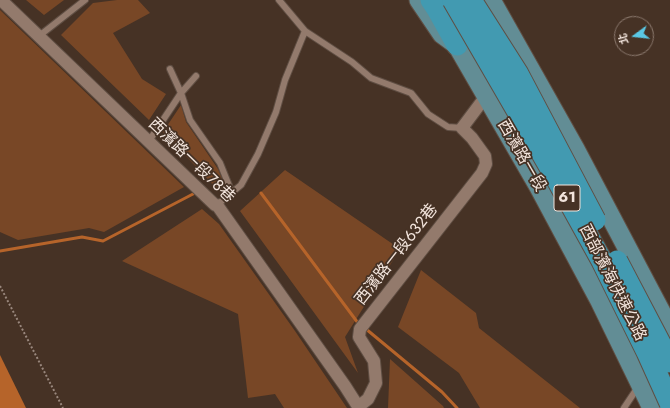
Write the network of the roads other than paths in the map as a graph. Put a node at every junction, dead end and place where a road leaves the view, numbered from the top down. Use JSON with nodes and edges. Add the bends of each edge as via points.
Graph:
{"nodes":[{"id":1,"x":1,"y":0,"type":"edge"},
{"id":2,"x":85,"y":0,"type":"edge"},
{"id":3,"x":279,"y":0,"type":"edge"},
{"id":4,"x":427,"y":0,"type":"edge"},
{"id":5,"x":453,"y":0,"type":"edge"},
{"id":6,"x":472,"y":0,"type":"edge"},
{"id":7,"x":491,"y":0,"type":"edge"},
{"id":8,"x":305,"y":31,"type":"junction"},
{"id":9,"x":39,"y":36,"type":"junction"},
{"id":10,"x":457,"y":45,"type":"joint"},
{"id":11,"x":170,"y":69,"type":"dead end"},
{"id":12,"x":196,"y":76,"type":"dead end"},
{"id":13,"x":181,"y":93,"type":"junction"},
{"id":14,"x":486,"y":96,"type":"junction"},
{"id":15,"x":462,"y":128,"type":"junction"},
{"id":16,"x":149,"y":141,"type":"junction"},
{"id":17,"x":232,"y":193,"type":"junction"},
{"id":18,"x":217,"y":205,"type":"junction"},
{"id":19,"x":670,"y":329,"type":"edge"},
{"id":20,"x":670,"y":362,"type":"edge"},
{"id":21,"x":640,"y":384,"type":"junction"},
{"id":22,"x":670,"y":403,"type":"edge"},
{"id":23,"x":358,"y":407,"type":"edge"},
{"id":24,"x":624,"y":408,"type":"edge"},
{"id":25,"x":652,"y":408,"type":"edge"}],
"edges":[{"from":1,"to":9,"type":"street","name":"西濱路一段78巷"},
{"from":2,"to":9,"type":"lane"},
{"from":3,"to":8,"type":"lane"},
{"from":4,"to":10,"type":"highway","via":[[437,9]]},
{"from":5,"to":22,"type":"highway","name":"西部濱海快速公路","number":"61","bridge":true,"via":[[602,261]]},
{"from":6,"to":20,"type":"highway","name":"西部濱海快速公路","number":"61","bridge":true,"via":[[518,74]]},
{"from":7,"to":19,"type":"main road","number":"61","via":[[575,149]]},
{"from":8,"to":15,"type":"lane","via":[[352,62],[371,78],[411,93],[428,114],[448,127]]},
{"from":8,"to":17,"type":"lane","via":[[258,154],[241,185]]},
{"from":9,"to":16,"type":"street","name":"西濱路一段78巷"},
{"from":10,"to":14,"type":"main road","name":"西濱路一段","number":"61"},
{"from":11,"to":13,"type":"lane"},
{"from":12,"to":13,"type":"lane"},
{"from":13,"to":16,"type":"lane"},
{"from":13,"to":17,"type":"lane","via":[[190,120],[220,163]]},
{"from":14,"to":15,"type":"street"},
{"from":14,"to":21,"type":"main road","name":"西濱路一段","number":"61","via":[[539,187],[600,301]]},
{"from":15,"to":23,"type":"street","name":"西濱路一段632巷","via":[[485,156],[486,164],[482,173],[360,329],[359,337],[374,361],[376,383],[368,399]]},
{"from":16,"to":18,"type":"street","name":"西濱路一段78巷"},
{"from":17,"to":18,"type":"lane"},
{"from":18,"to":23,"type":"street","name":"西濱路一段78巷"},
{"from":21,"to":24,"type":"lane"},
{"from":21,"to":25,"type":"main road","name":"西濱路一段","number":"61"}]}
